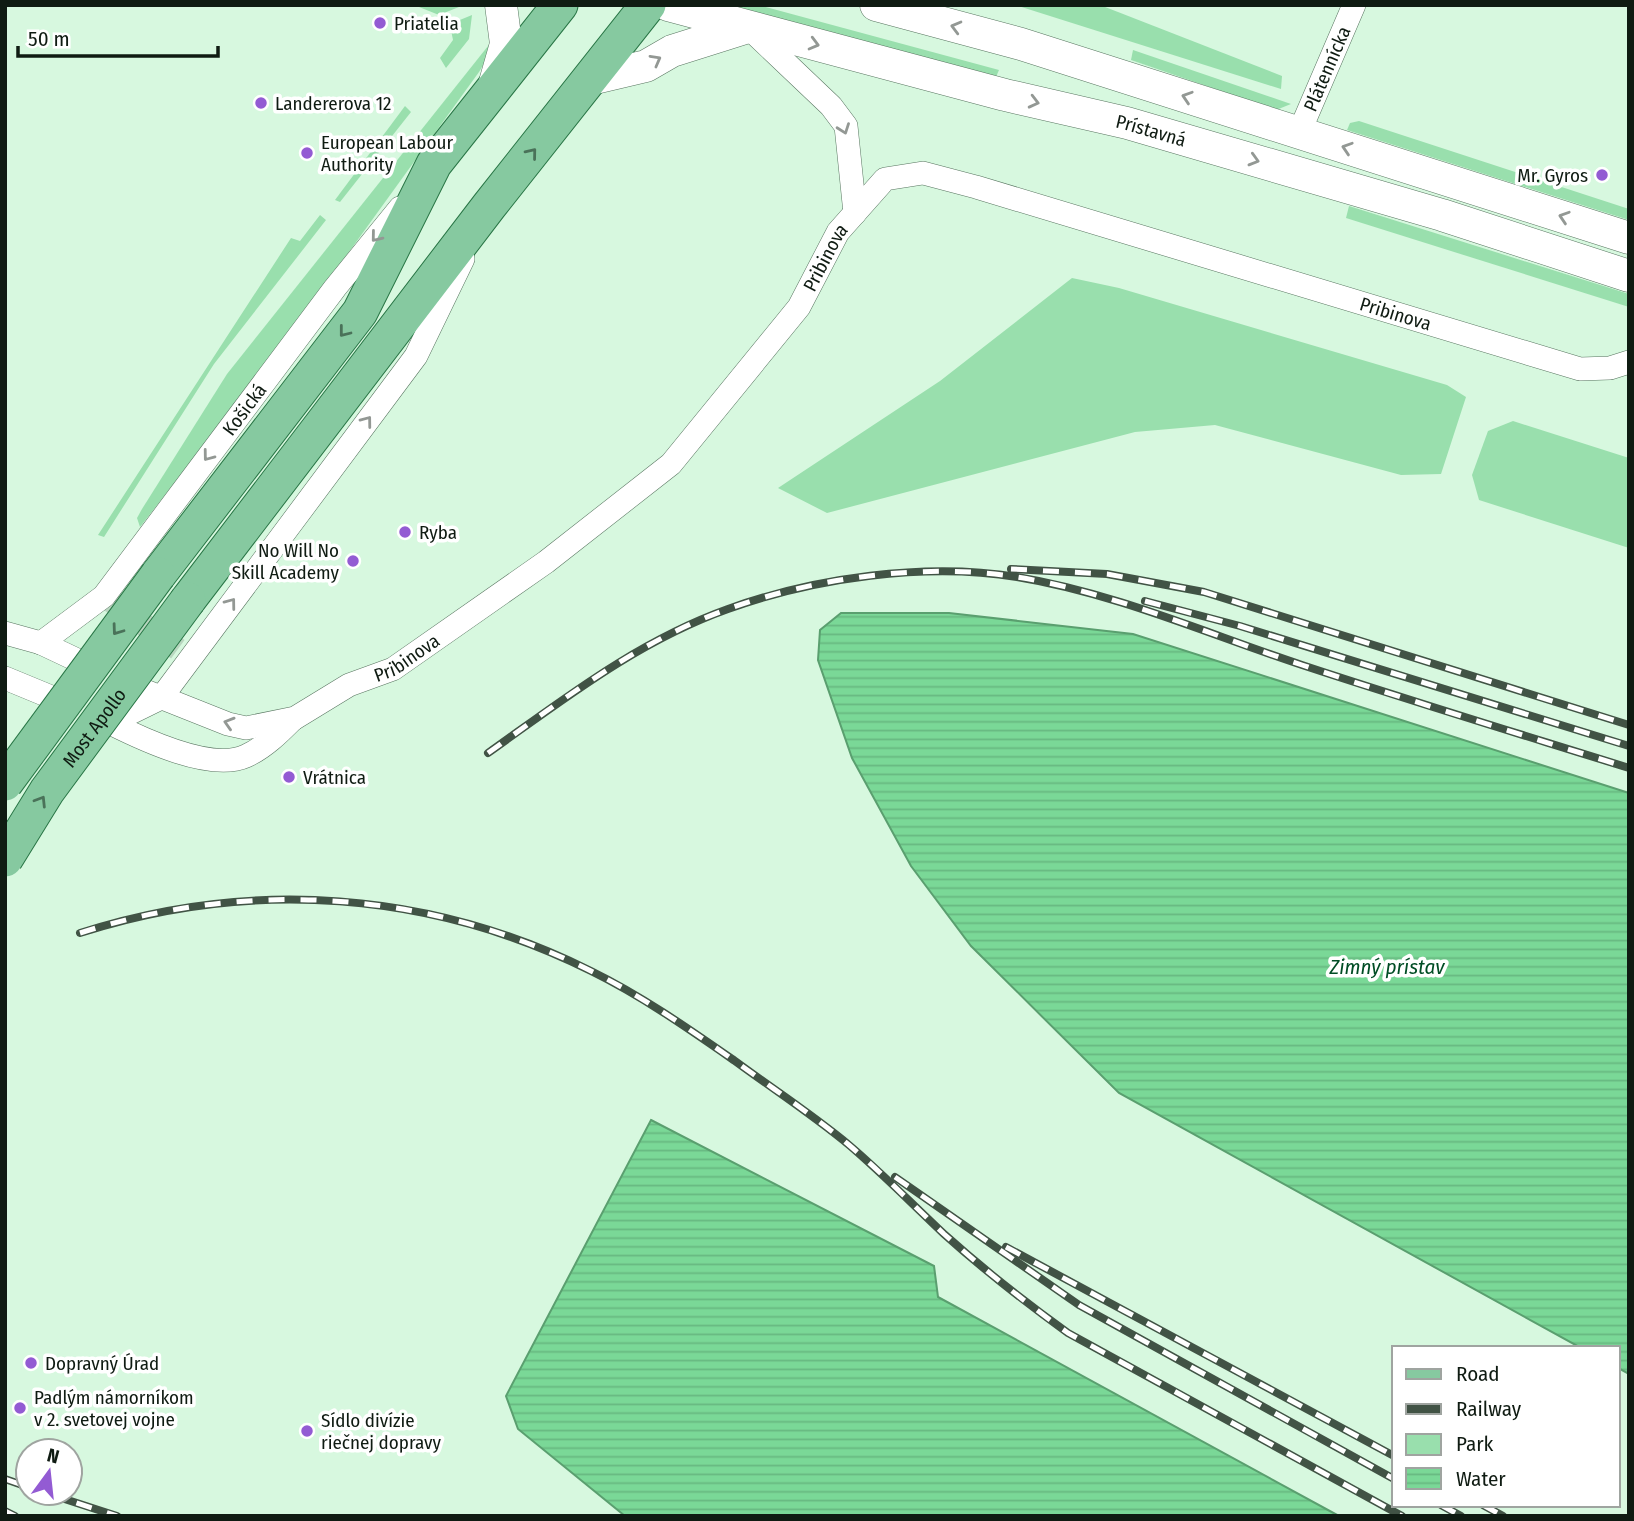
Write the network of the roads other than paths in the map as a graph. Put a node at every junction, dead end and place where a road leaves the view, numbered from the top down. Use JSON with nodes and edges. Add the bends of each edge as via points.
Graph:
{"nodes":[{"id":1,"x":501,"y":5,"type":"edge"},
{"id":2,"x":560,"y":5,"type":"edge"},
{"id":3,"x":648,"y":5,"type":"edge"},
{"id":4,"x":668,"y":5,"type":"edge"},
{"id":5,"x":876,"y":5,"type":"edge"},
{"id":6,"x":1354,"y":5,"type":"edge"},
{"id":7,"x":748,"y":27,"type":"junction"},
{"id":8,"x":591,"y":79,"type":"junction"},
{"id":9,"x":491,"y":94,"type":"junction"},
{"id":10,"x":1299,"y":133,"type":"junction"},
{"id":11,"x":434,"y":164,"type":"junction"},
{"id":12,"x":489,"y":206,"type":"junction"},
{"id":13,"x":855,"y":213,"type":"junction"},
{"id":14,"x":1629,"y":238,"type":"edge"},
{"id":15,"x":1629,"y":276,"type":"edge"},
{"id":16,"x":1629,"y":362,"type":"edge"},
{"id":17,"x":158,"y":575,"type":"joint"},
{"id":18,"x":5,"y":633,"type":"edge"},
{"id":19,"x":41,"y":643,"type":"junction"},
{"id":20,"x":77,"y":660,"type":"dead end"},
{"id":21,"x":5,"y":678,"type":"edge"},
{"id":22,"x":153,"y":694,"type":"junction"},
{"id":23,"x":51,"y":697,"type":"dead end"},
{"id":24,"x":295,"y":718,"type":"junction"},
{"id":25,"x":5,"y":783,"type":"edge"},
{"id":26,"x":5,"y":859,"type":"edge"}],
"edges":[{"from":1,"to":9,"type":"main road","via":[[506,44]]},
{"from":2,"to":9,"type":"main road","name":"Košická"},
{"from":3,"to":8,"type":"main road"},
{"from":4,"to":7,"type":"main road","name":"Prístavná"},
{"from":10,"to":5,"type":"main road","one_way":true,"via":[[1021,44]]},
{"from":6,"to":10,"type":"street","name":"Plátennícka"},
{"from":8,"to":7,"type":"main road","one_way":true,"via":[[646,66],[672,51]]},
{"from":7,"to":13,"type":"street","one_way":true,"via":[[846,126]]},
{"from":7,"to":15,"type":"main road","name":"Prístavná","one_way":true,"via":[[1127,123],[1442,215]]},
{"from":12,"to":8,"type":"main road","one_way":true},
{"from":9,"to":11,"type":"main road","name":"Košická"},
{"from":14,"to":10,"type":"main road","one_way":true},
{"from":11,"to":17,"type":"main road","name":"Košická","one_way":true,"via":[[360,312]]},
{"from":11,"to":19,"type":"street","name":"Košická","one_way":true,"via":[[104,596]]},
{"from":22,"to":12,"type":"street","one_way":true,"via":[[416,356]]},
{"from":26,"to":12,"type":"main road","name":"Most Apollo","one_way":true,"bridge":true,"via":[[47,791],[188,600]]},
{"from":13,"to":16,"type":"street","name":"Pribinova","via":[[886,179],[923,173],[1580,369]]},
{"from":13,"to":24,"type":"street","name":"Pribinova","via":[[838,232],[799,307],[671,464],[459,625],[393,669],[349,685]]},
{"from":17,"to":25,"type":"main road","name":"Most Apollo","one_way":true,"bridge":true},
{"from":18,"to":19,"type":"street"},
{"from":19,"to":20,"type":"street"},
{"from":21,"to":23,"type":"street"},
{"from":24,"to":22,"type":"street","name":"Pribinova","one_way":true,"via":[[246,728]]},
{"from":22,"to":24,"type":"street","via":[[110,723],[145,741],[205,758],[228,761],[246,756]]}]}
